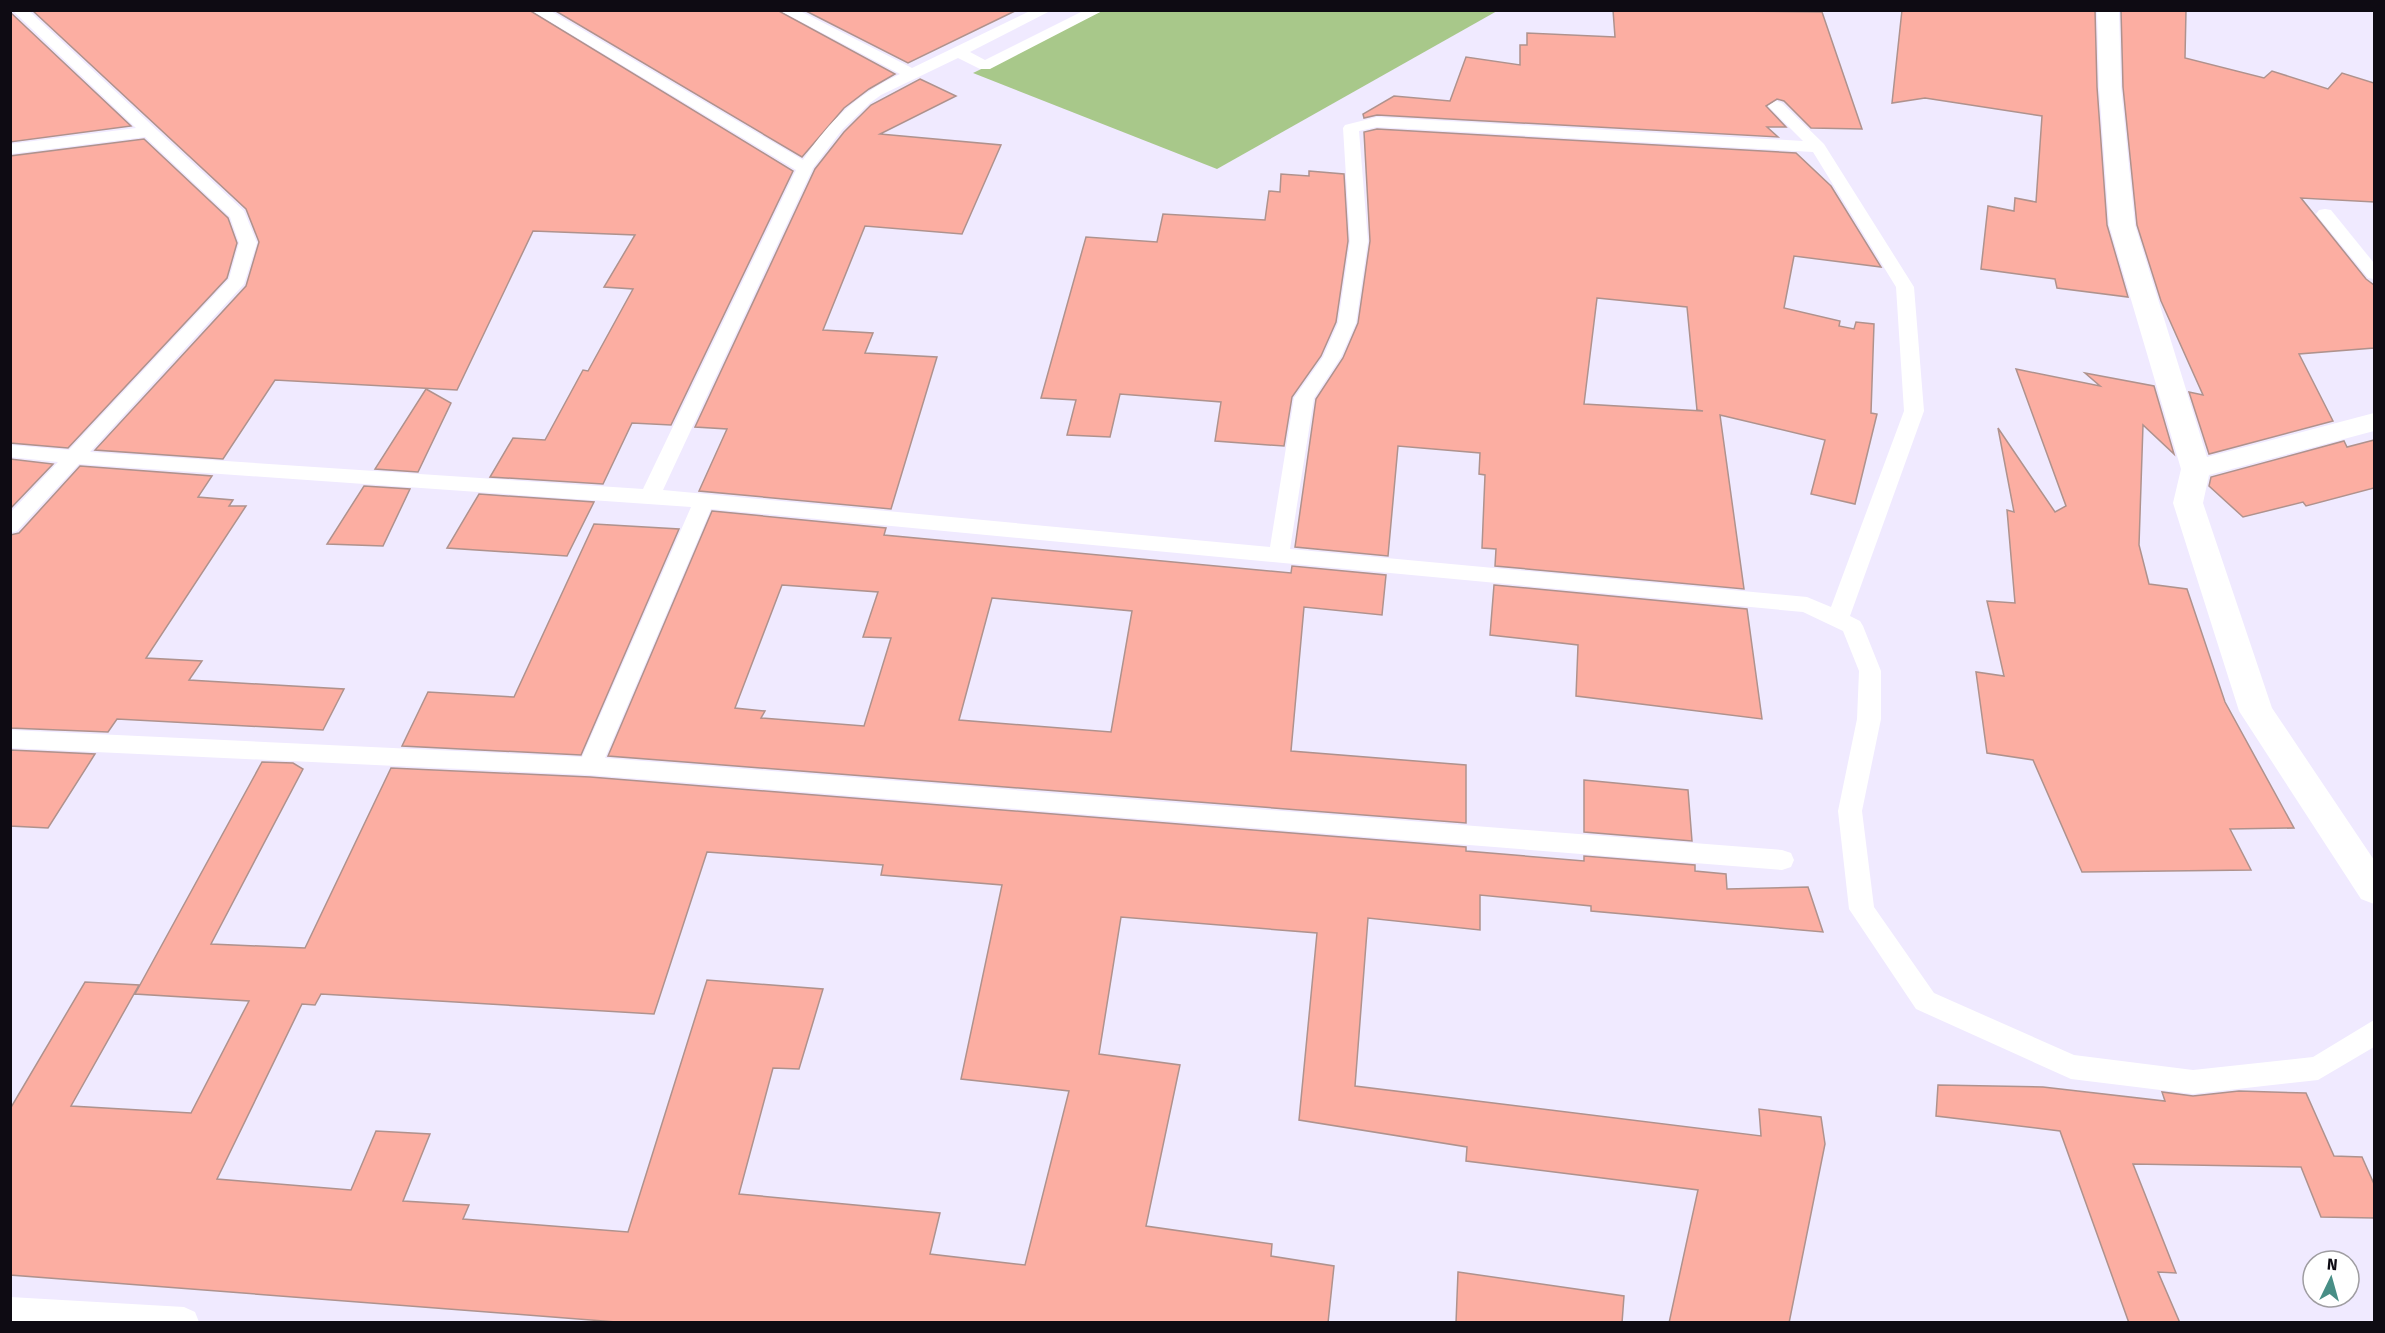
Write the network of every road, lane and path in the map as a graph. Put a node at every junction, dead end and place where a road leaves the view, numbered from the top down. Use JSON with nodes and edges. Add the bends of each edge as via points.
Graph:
{"nodes":[{"id":1,"x":19,"y":10,"type":"edge"},
{"id":2,"x":538,"y":10,"type":"edge"},
{"id":3,"x":786,"y":10,"type":"edge"},
{"id":4,"x":1045,"y":10,"type":"edge"},
{"id":5,"x":1097,"y":10,"type":"edge"},
{"id":6,"x":2108,"y":10,"type":"edge"},
{"id":7,"x":958,"y":52,"type":"junction"},
{"id":8,"x":911,"y":74,"type":"junction"},
{"id":9,"x":1776,"y":106,"type":"dead end"},
{"id":10,"x":151,"y":131,"type":"junction"},
{"id":11,"x":1818,"y":147,"type":"junction"},
{"id":12,"x":10,"y":149,"type":"edge"},
{"id":13,"x":805,"y":168,"type":"junction"},
{"id":14,"x":2325,"y":214,"type":"dead end"},
{"id":15,"x":2374,"y":274,"type":"edge"},
{"id":16,"x":2374,"y":422,"type":"edge"},
{"id":17,"x":10,"y":452,"type":"edge"},
{"id":18,"x":75,"y":456,"type":"junction"},
{"id":19,"x":2196,"y":469,"type":"junction"},
{"id":20,"x":650,"y":496,"type":"junction"},
{"id":21,"x":704,"y":501,"type":"junction"},
{"id":22,"x":10,"y":526,"type":"edge"},
{"id":23,"x":1279,"y":554,"type":"junction"},
{"id":24,"x":1838,"y":619,"type":"junction"},
{"id":25,"x":10,"y":739,"type":"edge"},
{"id":26,"x":590,"y":766,"type":"junction"},
{"id":27,"x":1782,"y":860,"type":"dead end"},
{"id":28,"x":2374,"y":889,"type":"edge"},
{"id":29,"x":2374,"y":1030,"type":"edge"},
{"id":30,"x":10,"y":1311,"type":"edge"},
{"id":31,"x":184,"y":1323,"type":"edge"}],
"edges":[{"from":1,"to":10,"type":"lane"},
{"from":2,"to":13,"type":"lane"},
{"from":3,"to":8,"type":"lane"},
{"from":4,"to":7,"type":"lane"},
{"from":5,"to":7,"type":"lane","via":[[985,66]]},
{"from":6,"to":19,"type":"street","via":[[2110,87],[2122,225]]},
{"from":7,"to":8,"type":"lane"},
{"from":8,"to":13,"type":"lane","via":[[852,108]]},
{"from":9,"to":11,"type":"lane"},
{"from":10,"to":12,"type":"lane"},
{"from":10,"to":18,"type":"lane","via":[[237,215],[248,243],[238,280]]},
{"from":11,"to":23,"type":"lane","via":[[1377,122],[1352,128],[1359,241],[1347,323],[1332,357],[1304,398]]},
{"from":11,"to":24,"type":"lane","via":[[1905,287],[1914,411]]},
{"from":13,"to":20,"type":"lane"},
{"from":14,"to":15,"type":"lane"},
{"from":16,"to":19,"type":"street"},
{"from":17,"to":18,"type":"lane"},
{"from":18,"to":20,"type":"lane"},
{"from":18,"to":22,"type":"lane"},
{"from":19,"to":28,"type":"street","via":[[2187,503],[2256,711]]},
{"from":20,"to":21,"type":"lane"},
{"from":21,"to":23,"type":"lane"},
{"from":21,"to":26,"type":"lane"},
{"from":23,"to":24,"type":"lane","via":[[1807,605]]},
{"from":24,"to":29,"type":"lane","via":[[1852,626],[1870,671],[1869,719],[1850,811],[1862,909],[1925,1001],[2072,1067],[2193,1082],[2318,1068],[2372,1035]]},
{"from":25,"to":26,"type":"lane"},
{"from":26,"to":27,"type":"lane"},
{"from":30,"to":31,"type":"lane"}]}
